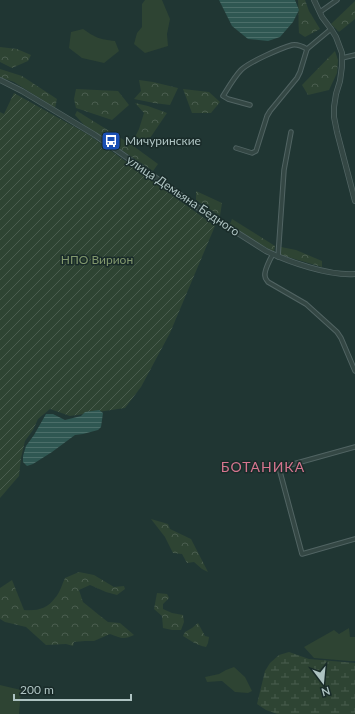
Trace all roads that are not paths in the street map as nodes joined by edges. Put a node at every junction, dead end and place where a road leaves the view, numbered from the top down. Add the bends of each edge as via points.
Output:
1 (314, 0) edge
2 (337, 0) edge
3 (320, 12) junction
4 (331, 29) junction
5 (307, 49) junction
6 (355, 55) edge
7 (342, 58) junction
8 (0, 80) edge
9 (250, 105) dead end
10 (291, 132) dead end
11 (236, 148) dead end
12 (355, 201) edge
13 (273, 254) junction
14 (278, 257) junction
15 (355, 274) edge
16 (355, 371) edge
17 (355, 447) edge
18 (355, 540) edge

1 - 3 street
2 - 3 street
3 - 4 street
4 - 5 street
4 - 7 street
5 - 9 street via 292,45 241,70 223,96
5 - 11 street via 297,78 267,116 256,150 252,153
6 - 7 street
7 - 12 street via 334,117
8 - 13 street, улица Демьяна Бедного via 89,132 200,209
10 - 14 street via 284,170
13 - 14 street, улица Демьяна Бедного
13 - 16 street via 265,272 266,280 311,307 336,332
14 - 15 street, улица Демьяна Бедного via 333,273
17 - 18 street via 279,468 302,554

